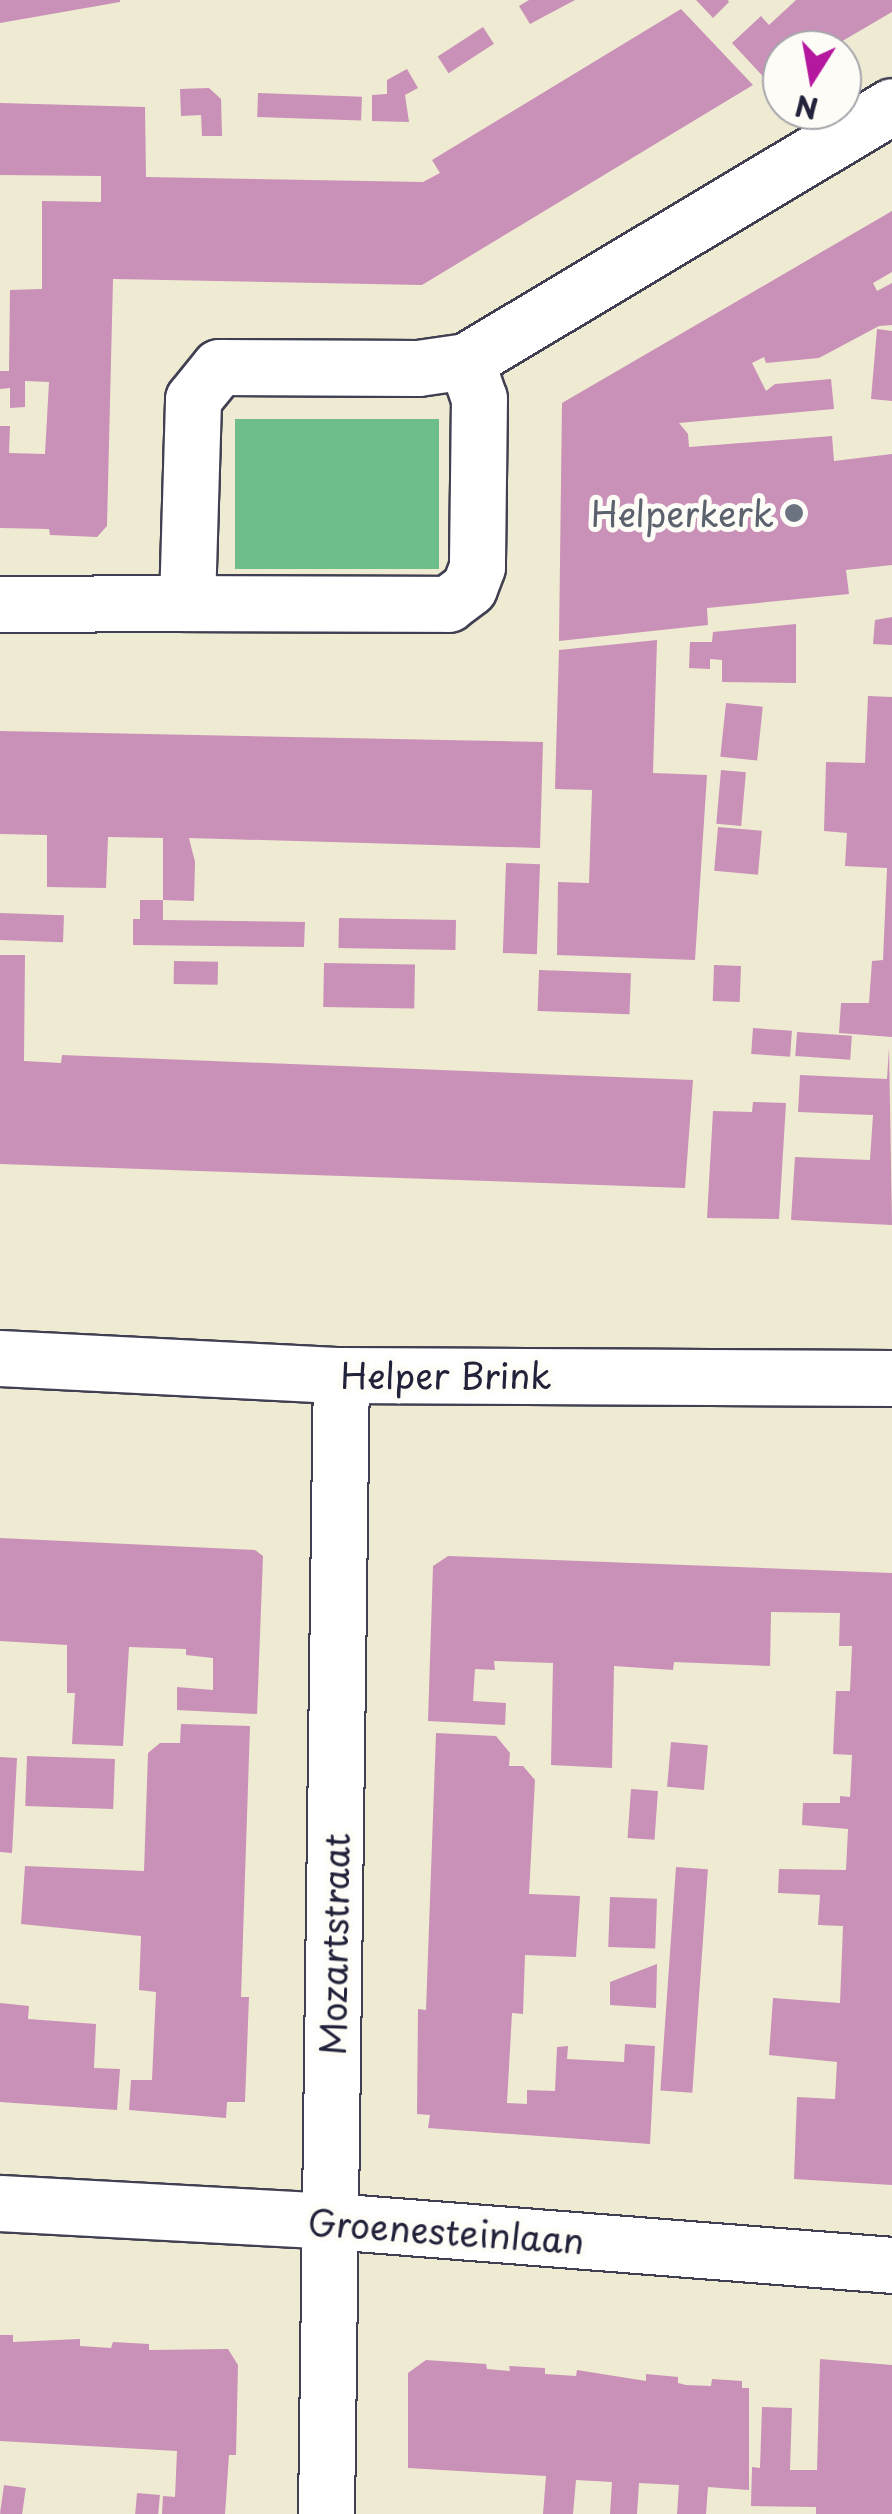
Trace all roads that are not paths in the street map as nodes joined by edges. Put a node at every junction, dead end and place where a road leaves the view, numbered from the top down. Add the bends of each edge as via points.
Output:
1 (892, 106) edge
2 (466, 361) junction
3 (187, 603) junction
4 (0, 604) edge
5 (0, 1358) edge
6 (342, 1375) junction
7 (892, 1378) edge
8 (0, 2202) edge
9 (331, 2221) junction
10 (892, 2266) edge
11 (326, 2514) edge

1 - 2 street
2 - 3 street via 418,368 219,367 192,399
2 - 3 street via 478,398 477,567 469,588 448,604
3 - 4 street
5 - 6 street, Helper Brink
6 - 7 street, Helper Brink
6 - 9 street, Mozartstraat
8 - 9 street, Groenesteinlaan
9 - 10 street, Groenesteinlaan
9 - 11 street, Mozartstraat

